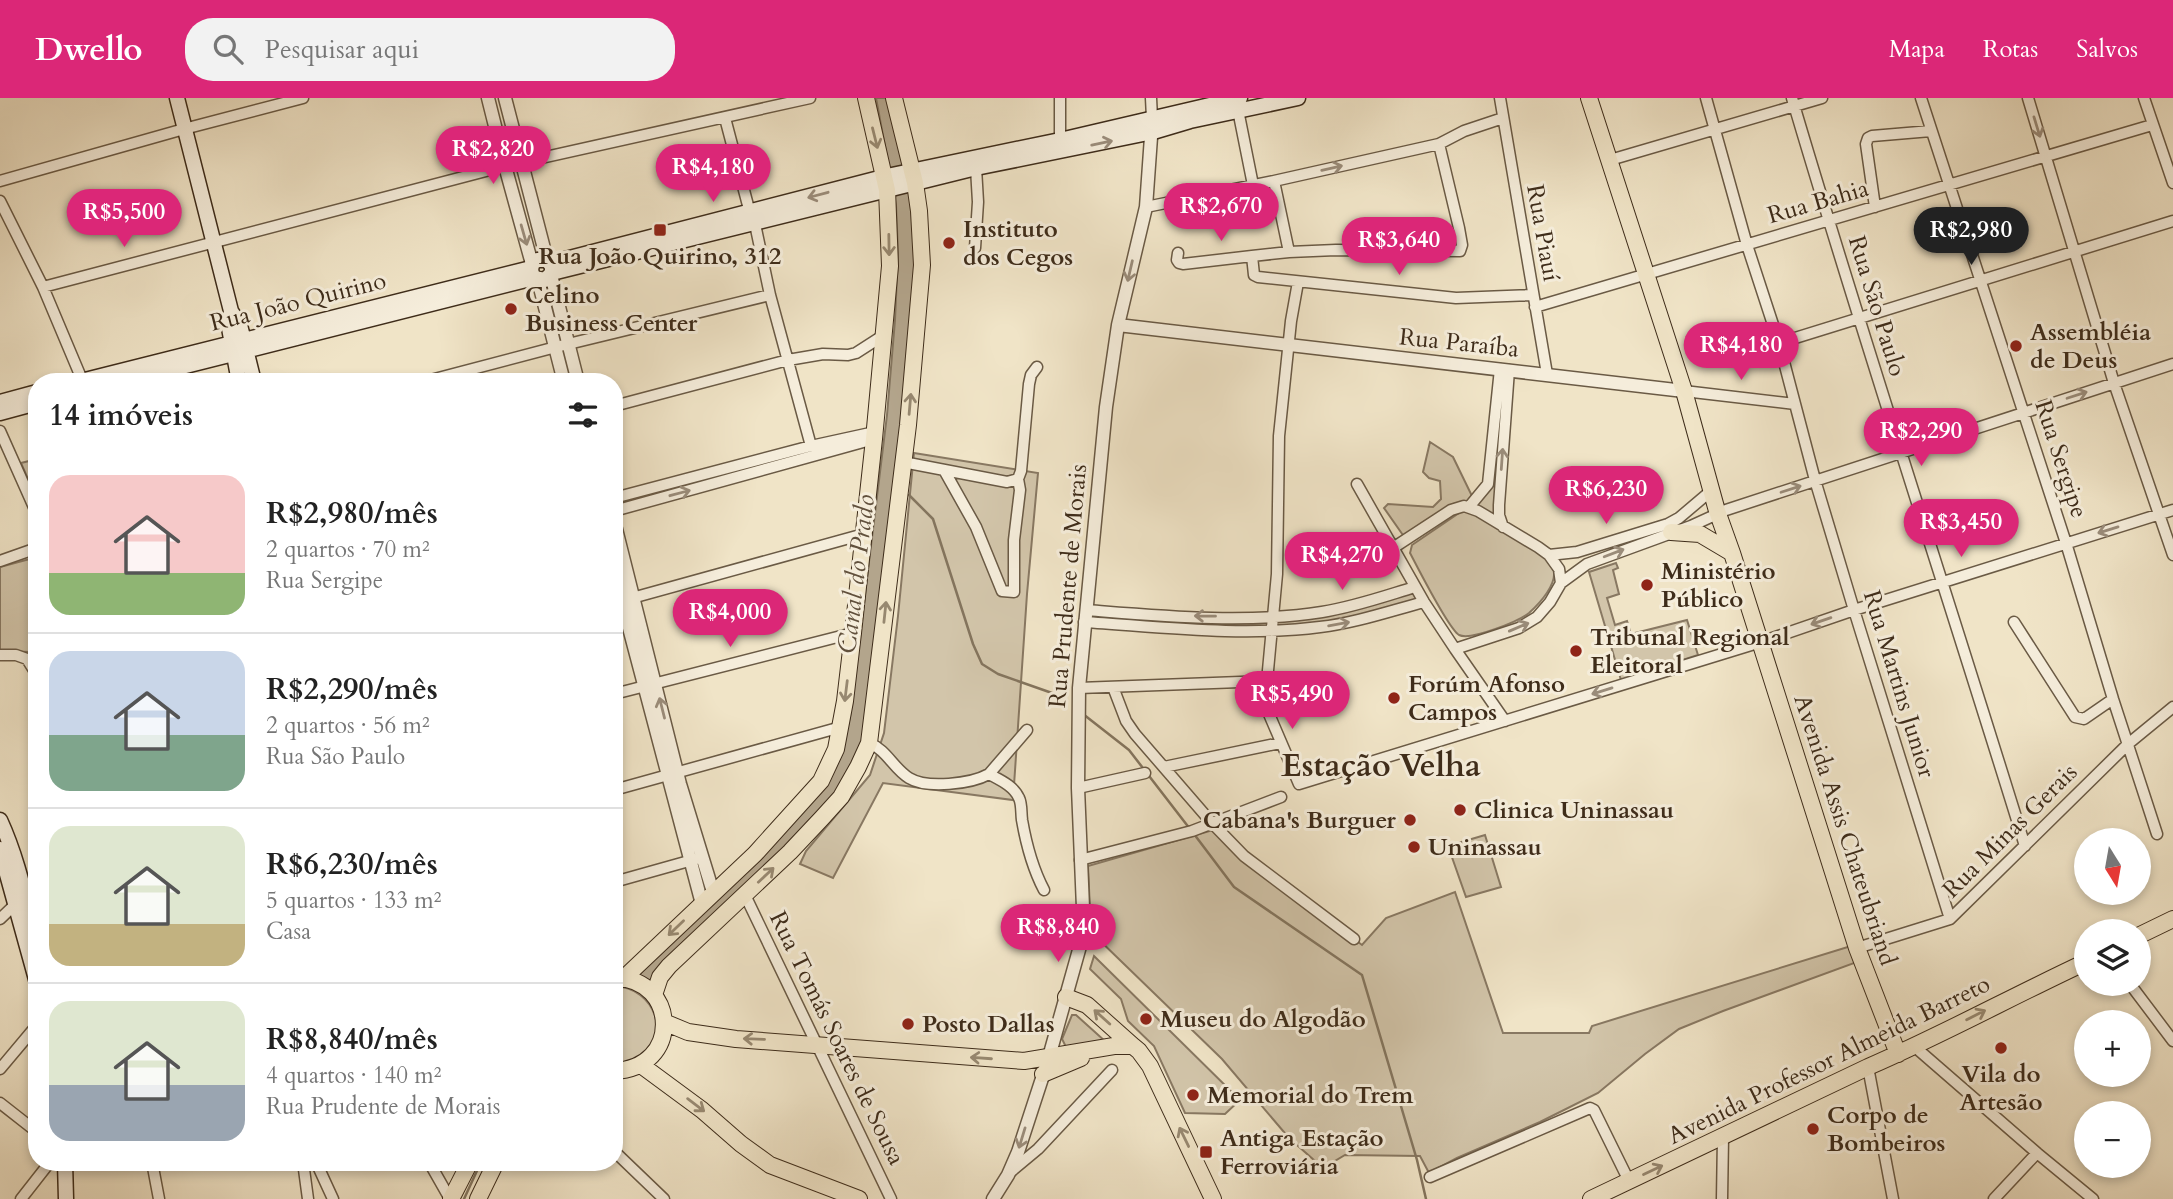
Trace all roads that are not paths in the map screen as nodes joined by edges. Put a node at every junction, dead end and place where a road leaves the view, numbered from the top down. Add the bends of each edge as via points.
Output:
1 (177, 98) edge
2 (303, 98) edge
3 (488, 98) edge
4 (505, 98) edge
5 (810, 98) edge
6 (866, 98) edge
7 (894, 98) edge
8 (1060, 98) edge
9 (1151, 98) edge
10 (1298, 98) edge
11 (1500, 98) edge
12 (1589, 98) edge
13 (1706, 98) edge
14 (1822, 98) edge
15 (1921, 98) edge
16 (2028, 98) edge
17 (2144, 98) edge
18 (1238, 102) edge
19 (1793, 102) edge
20 (725, 118) junction
21 (1503, 118) junction
22 (1152, 125) junction
23 (2152, 125) junction
24 (184, 129) junction
25 (1715, 130) junction
26 (1931, 131) junction
27 (1060, 140) junction
28 (1438, 144) junction
29 (2046, 157) junction
30 (1611, 160) junction
31 (522, 163) junction
32 (505, 166) junction
33 (976, 168) junction
34 (912, 177) junction
35 (0, 181) edge
36 (1274, 181) junction
37 (887, 183) junction
38 (2173, 183) edge
39 (1253, 185) junction
40 (1950, 185) junction
41 (0, 201) edge
42 (1146, 207) junction
43 (1875, 207) junction
44 (753, 218) junction
45 (1828, 221) junction
46 (2173, 221) edge
47 (213, 242) junction
48 (1747, 245) junction
49 (975, 248) dead end
50 (1289, 251) junction
51 (2075, 251) junction
52 (1178, 253) dead end
53 (1252, 256) junction
54 (542, 270) junction
55 (1645, 275) junction
56 (1980, 281) junction
57 (1297, 282) junction
58 (43, 287) junction
59 (770, 295) junction
60 (1533, 295) junction
61 (1535, 307) junction
62 (1860, 317) junction
63 (1118, 326) junction
64 (884, 335) junction
65 (1779, 343) junction
66 (562, 345) junction
67 (239, 346) junction
68 (1288, 346) junction
69 (788, 360) junction
70 (205, 361) junction
71 (2173, 364) edge
72 (1037, 367) dead end
73 (1505, 370) junction
74 (78, 373) edge
75 (117, 373) edge
76 (158, 373) edge
77 (232, 373) edge
78 (239, 373) edge
79 (250, 373) edge
80 (457, 373) edge
81 (564, 373) edge
82 (574, 373) edge
83 (1547, 374) junction
84 (2114, 383) junction
85 (1684, 391) junction
86 (28, 394) edge
87 (0, 402) edge
88 (1795, 404) junction
89 (28, 405) edge
90 (623, 405) edge
91 (2024, 412) junction
92 (0, 413) edge
93 (0, 431) edge
94 (875, 435) junction
95 (811, 446) junction
96 (1900, 453) junction
97 (904, 463) junction
98 (944, 470) junction
99 (1018, 479) junction
100 (1815, 480) junction
101 (1357, 484) dead end
102 (1712, 490) junction
103 (28, 494) edge
104 (623, 496) edge
105 (1469, 507) junction
106 (623, 508) edge
107 (2173, 510) edge
108 (1722, 512) junction
109 (2159, 515) junction
110 (1503, 527) junction
111 (1671, 532) junction
112 (864, 534) junction
113 (2066, 543) junction
114 (1393, 548) junction
115 (28, 551) edge
116 (1732, 553) junction
117 (1549, 555) junction
118 (2173, 555) edge
119 (0, 561) edge
120 (1942, 582) junction
121 (1561, 583) junction
122 (1415, 587) junction
123 (624, 600) edge
124 (1424, 602) junction
125 (1854, 610) junction
126 (1085, 616) junction
127 (1273, 617) junction
128 (2014, 622) dead end
129 (1271, 631) junction
130 (853, 633) junction
131 (1761, 642) junction
132 (1455, 649) junction
133 (0, 655) edge
134 (28, 661) edge
135 (1267, 681) junction
136 (650, 685) junction
137 (1113, 687) junction
138 (1079, 688) junction
139 (623, 692) edge
140 (2113, 699) junction
141 (2173, 707) edge
142 (1505, 721) junction
143 (841, 727) junction
144 (1027, 730) dead end
145 (869, 743) junction
146 (1280, 743) junction
147 (2128, 744) junction
148 (1164, 767) junction
149 (1145, 773) dead end
150 (989, 774) junction
151 (674, 775) junction
152 (623, 788) edge
153 (1078, 788) junction
154 (1281, 797) dead end
155 (0, 820) edge
156 (1202, 827) junction
157 (2157, 834) dead end
158 (2025, 846) junction
159 (0, 849) edge
160 (696, 859) junction
161 (1080, 860) junction
162 (623, 879) edge
163 (1044, 890) dead end
164 (745, 895) junction
165 (26, 897) edge
166 (707, 898) junction
167 (0, 919) edge
168 (1950, 919) junction
169 (2173, 919) edge
170 (2151, 930) edge
171 (1354, 939) dead end
172 (1857, 948) junction
173 (2074, 968) edge
174 (623, 974) edge
175 (623, 980) edge
176 (654, 995) junction
177 (2139, 996) edge
178 (1066, 997) junction
179 (664, 1022) junction
180 (28, 1036) edge
181 (2173, 1041) edge
182 (818, 1045) junction
183 (1133, 1046) junction
184 (1915, 1046) junction
185 (1098, 1049) junction
186 (1898, 1054) junction
187 (1049, 1057) junction
188 (641, 1065) junction
189 (1868, 1067) junction
190 (0, 1069) edge
191 (623, 1070) edge
192 (1112, 1070) dead end
193 (1043, 1074) junction
194 (0, 1104) edge
195 (28, 1125) edge
196 (1723, 1137) junction
197 (2037, 1153) junction
198 (623, 1160) edge
199 (43, 1171) edge
200 (60, 1171) edge
201 (62, 1171) edge
202 (154, 1171) edge
203 (304, 1171) edge
204 (321, 1171) edge
205 (434, 1171) edge
206 (465, 1171) edge
207 (492, 1171) edge
208 (1008, 1175) junction
209 (1430, 1177) dead end
210 (1629, 1181) junction
211 (21, 1199) edge
212 (57, 1199) edge
213 (66, 1199) edge
214 (159, 1199) edge
215 (308, 1199) edge
216 (333, 1199) edge
217 (451, 1199) edge
218 (478, 1199) edge
219 (664, 1199) edge
220 (859, 1199) edge
221 (891, 1199) edge
222 (993, 1199) edge
223 (1213, 1199) edge
224 (1591, 1199) edge
225 (1722, 1199) edge
226 (1893, 1199) edge
227 (1994, 1199) edge
228 (2093, 1199) edge

1 - 24 main road
2 - 24 street
3 - 32 street
4 - 31 street
5 - 20 street
6 -> 37 main road
7 - 34 main road
8 - 27 street
9 - 22 street
10 - 18 main road
11 - 21 street, Rua Piauí
12 - 30 main road, Avenida Assis Chateubriand
13 - 25 street, Rua Martins Junior
14 - 19 street
15 - 26 street, Rua Sergipe
16 -> 29 street
17 - 23 street
18 - 22 main road
18 - 39 street
19 - 25 street
19 - 45 street, Rua São Paulo
20 - 31 street
20 - 44 street
21 - 28 street
21 - 60 street, Rua Piauí
22 - 27 main road
33 -> 22 main road
22 - 42 street, Rua Prudente de Morais
23 - 29 street, Rua Bahia
23 - 38 street
24 - 35 street
24 - 47 main road
25 - 30 street
25 - 48 street, Rua Martins Junior
26 - 40 street, Rua Sergipe
26 - 43 street via 1868,138
27 - 34 main road
36 -> 28 street
28 - 50 street via 1459,228 1460,251
29 - 40 street, Rua Bahia
29 - 51 street
30 - 55 main road, Avenida Assis Chateubriand
31 - 32 street
31 - 54 street
32 - 47 street
32 -> 54 street
33 - 34 main road
33 - 49 street
34 - 37 main road, Rua João Quirino
97 -> 34 main road via 922,265
36 - 39 street
36 - 50 street
37 - 44 main road, Rua João Quirino
37 -> 64 main road via 890,266
39 - 42 street
40 - 43 street, Rua Bahia
40 - 56 street, Rua Sergipe
41 - 58 street
42 -> 63 street, Rua Prudente de Morais
43 - 45 street, Rua Bahia
44 - 54 main road, Rua João Quirino
44 - 59 street
45 - 48 street, Rua Bahia
45 - 62 street, Rua São Paulo
46 - 51 street
47 - 58 street
47 - 67 main road via 231,311 240,325
48 - 55 street, Rua Bahia
48 - 65 street, Rua Martins Junior
50 - 53 street
51 - 56 street
51 - 84 street
52 - 53 street via 1177,260 1183,264
53 - 57 street via 1255,275
54 - 66 street
54 - 67 main road, Rua João Quirino
55 - 61 street, Rua Bahia
55 - 85 main road, Avenida Assis Chateubriand
56 - 62 street
56 - 91 street, Rua Sergipe
57 - 60 street via 1456,298
57 - 68 street
58 - 74 street
59 - 66 street
59 - 69 street
60 - 61 street, Rua Piauí
61 - 83 street, Rua Piauí
62 - 65 street
62 - 96 street, Rua São Paulo
63 - 68 street, Rua Paraíba
63 - 126 street, Rua Prudente de Morais
64 - 69 street via 856,353
64 - 94 main road
65 - 88 street, Rua Martins Junior
66 - 80 street
66 - 81 street
66 - 82 street
67 - 70 main road, Rua João Quirino
67 - 75 main road, Rua João Quirino
67 - 78 main road
67 - 79 main road
68 - 73 street, Rua Paraíba
68 - 127 street via 1279,436
69 - 90 street
69 - 95 street
70 - 76 main road, Rua João Quirino
70 - 77 main road
71 - 84 street
72 - 99 street via 1029,384
73 - 83 street, Rua Paraíba
73 - 105 street via 1488,484
110 -> 73 street via 1499,505
83 - 85 street, Rua Paraíba
91 -> 84 street
84 - 109 street
85 - 88 street, Rua Paraíba
85 - 102 main road, Avenida Assis Chateubriand
86 - 87 main road
88 - 100 street, Rua Martins Junior
89 - 92 main road
91 - 96 street
91 - 113 street, Rua Sergipe
93 - 103 street
94 - 95 street
106 -> 94 street
94 - 112 main road
95 - 104 street
96 - 100 street
96 - 120 street, Rua São Paulo
97 - 98 street
145 -> 97 main road
98 - 99 street via 1007,482
98 - 99 street via 976,527 1002,591 1014,592
108 -> 100 street
100 - 125 street, Rua Martins Junior
101 - 114 street
102 - 108 main road, Avenida Assis Chateubriand
102 - 117 street via 1668,524 1577,552
105 - 110 street
105 - 114 street via 1455,508
107 - 109 street
108 - 111 street
108 - 116 main road, Avenida Assis Chateubriand
109 -> 113 street
109 - 118 street
110 - 117 street
111 - 116 main road via 1700,534
121 -> 111 street via 1587,564
112 - 123 street
112 - 130 main road
113 - 120 street
113 - 140 street, Rua Sergipe
114 - 122 street
115 - 119 street
116 - 131 main road, Avenida Assis Chateubriand
117 - 121 street via 1559,569
120 - 125 street
120 - 158 street, Rua São Paulo
132 -> 121 street via 1528,624 1544,610
122 - 124 street
122 - 127 street via 1334,609
123 - 136 street
129 -> 124 street via 1321,627
124 - 132 street
125 -> 131 street
125 - 168 street, Rua Martins Junior
127 -> 126 street
126 - 129 street
126 - 138 street, Rua Prudente de Morais
127 - 129 street
128 - 140 street via 2077,719
129 - 135 street
130 - 136 street
130 -> 143 main road
131 -> 142 street
131 - 172 main road, Avenida Assis Chateubriand
132 - 142 street
133 - 134 street
135 - 137 street
135 - 146 street via 1266,707
136 - 139 street
136 - 151 street
137 - 138 street
137 - 148 street via 1126,721
138 - 153 street, Rua Prudente de Morais
140 - 147 street, Rua Sergipe
141 - 147 street, Rua Minas Gerais
142 - 146 street via 1299,784
143 - 151 street
143 - 166 main road via 821,781 755,854
144 - 150 street
145 - 150 street via 880,747 911,779 924,783 945,784
164 -> 145 main road via 841,797
146 - 148 street
147 - 157 street, Rua Sergipe
147 - 158 street, Rua Minas Gerais
148 - 156 street
149 - 153 street
150 - 163 street via 1019,798
151 - 152 street
151 - 160 street
153 - 161 street, Rua Prudente de Morais
154 - 156 street
155 - 165 main road
156 - 161 street
156 - 171 street
158 - 168 street, Rua Minas Gerais
159 - 165 main road
160 - 162 street
160 - 166 street
161 - 178 street, Rua Prudente de Morais via 1084,932
164 - 176 main road via 668,965
164 - 182 street, Rua Tomás Soares de Sousa
165 - 167 street
166 -> 174 main road
168 - 172 street, Rua Minas Gerais
169 - 170 main road
172 - 186 main road, Avenida Assis Chateubriand
184 -> 173 main road, Avenida Professor Almeida Barreto
175 - 176 main road via 634,981
176 - 179 main road
177 - 181 street
183 -> 178 main road via 1096,1011
178 - 187 street, Rua Prudente de Morais
182 -> 179 main road via 717,1037
179 - 188 main road via 661,1042
180 - 190 street
187 -> 182 main road via 1024,1061
182 - 221 street, Rua Tomás Soares de Sousa
183 - 185 main road
223 -> 183 main road via 1150,1066
184 - 186 main road, Avenida Professor Almeida Barreto
184 - 197 street
185 - 187 main road
185 - 193 main road
186 - 189 main road, Avenida Professor Almeida Barreto
187 - 193 street, Rua Prudente de Morais
188 - 191 main road
188 -> 220 main road via 770,1165
189 - 196 main road, Avenida Professor Almeida Barreto
189 - 226 street
192 - 208 street
193 -> 208 street, Rua Prudente de Morais
194 - 195 street
210 -> 196 main road, Avenida Professor Almeida Barreto
196 - 225 street
197 - 227 street
197 - 228 street
198 - 219 street
199 - 211 street
200 - 212 main road
201 - 213 main road
202 - 214 street
203 - 215 street
204 - 216 street
205 - 217 street
206 - 217 main road
207 - 218 main road
208 - 222 street, Rua Prudente de Morais
209 - 210 street via 1590,1108
210 - 224 main road, Avenida Professor Almeida Barreto

